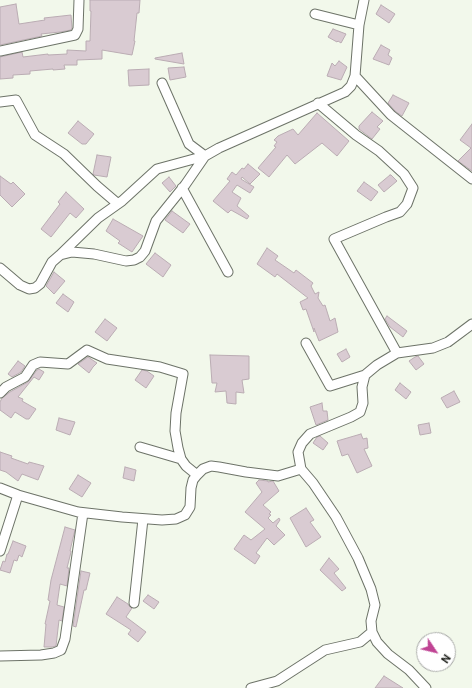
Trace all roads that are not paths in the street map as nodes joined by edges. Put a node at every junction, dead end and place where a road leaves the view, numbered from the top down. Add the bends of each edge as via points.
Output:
1 (79, 0) edge
2 (364, 0) edge
3 (315, 14) dead end
4 (359, 24) junction
5 (0, 51) edge
6 (355, 76) junction
7 (162, 83) dead end
8 (0, 102) edge
9 (318, 104) junction
10 (205, 156) junction
11 (472, 179) edge
12 (182, 188) junction
13 (118, 204) junction
14 (60, 255) junction
15 (0, 268) edge
16 (228, 272) dead end
17 (472, 324) edge
18 (306, 343) dead end
19 (397, 353) junction
20 (366, 375) junction
21 (0, 393) edge
22 (140, 447) dead end
23 (181, 459) junction
24 (302, 469) junction
25 (197, 475) junction
26 (0, 488) edge
27 (18, 495) junction
28 (83, 513) junction
29 (144, 519) junction
30 (0, 551) edge
31 (134, 603) dead end
32 (372, 632) junction
33 (0, 656) edge
34 (251, 688) edge
35 (426, 688) edge

1 - 5 street via 78,29 75,35
2 - 4 street
3 - 4 street
4 - 6 street
6 - 9 street via 345,92
6 - 11 street via 391,115
7 - 10 street via 189,144
8 - 13 street via 16,100 35,134 64,154
9 - 10 street
9 - 19 street via 379,151 404,174 413,188 408,204 400,212 334,239
10 - 12 street
10 - 13 street via 157,170
12 - 14 street via 156,221 145,251 140,257 126,262 94,254 72,252
12 - 16 street
13 - 14 street via 98,218
14 - 15 street via 52,262 35,288 29,289 20,285
17 - 19 street via 448,342 433,348
18 - 20 street via 330,386
19 - 20 street
20 - 24 street via 362,387 360,412 310,434 298,452
21 - 23 street via 25,377 33,365 40,362 68,364 87,350 107,359 160,367 183,374 175,431
22 - 23 street
23 - 25 street
24 - 25 street via 278,476 211,466
24 - 32 street via 336,517 358,558 375,605 371,621
25 - 29 street via 191,488 190,507 185,515 176,519
26 - 27 street
27 - 28 street
27 - 30 street
28 - 29 street
28 - 33 street via 65,639 61,650 41,655
29 - 31 street
32 - 34 street via 360,642 325,650 277,680
32 - 35 street via 388,654

